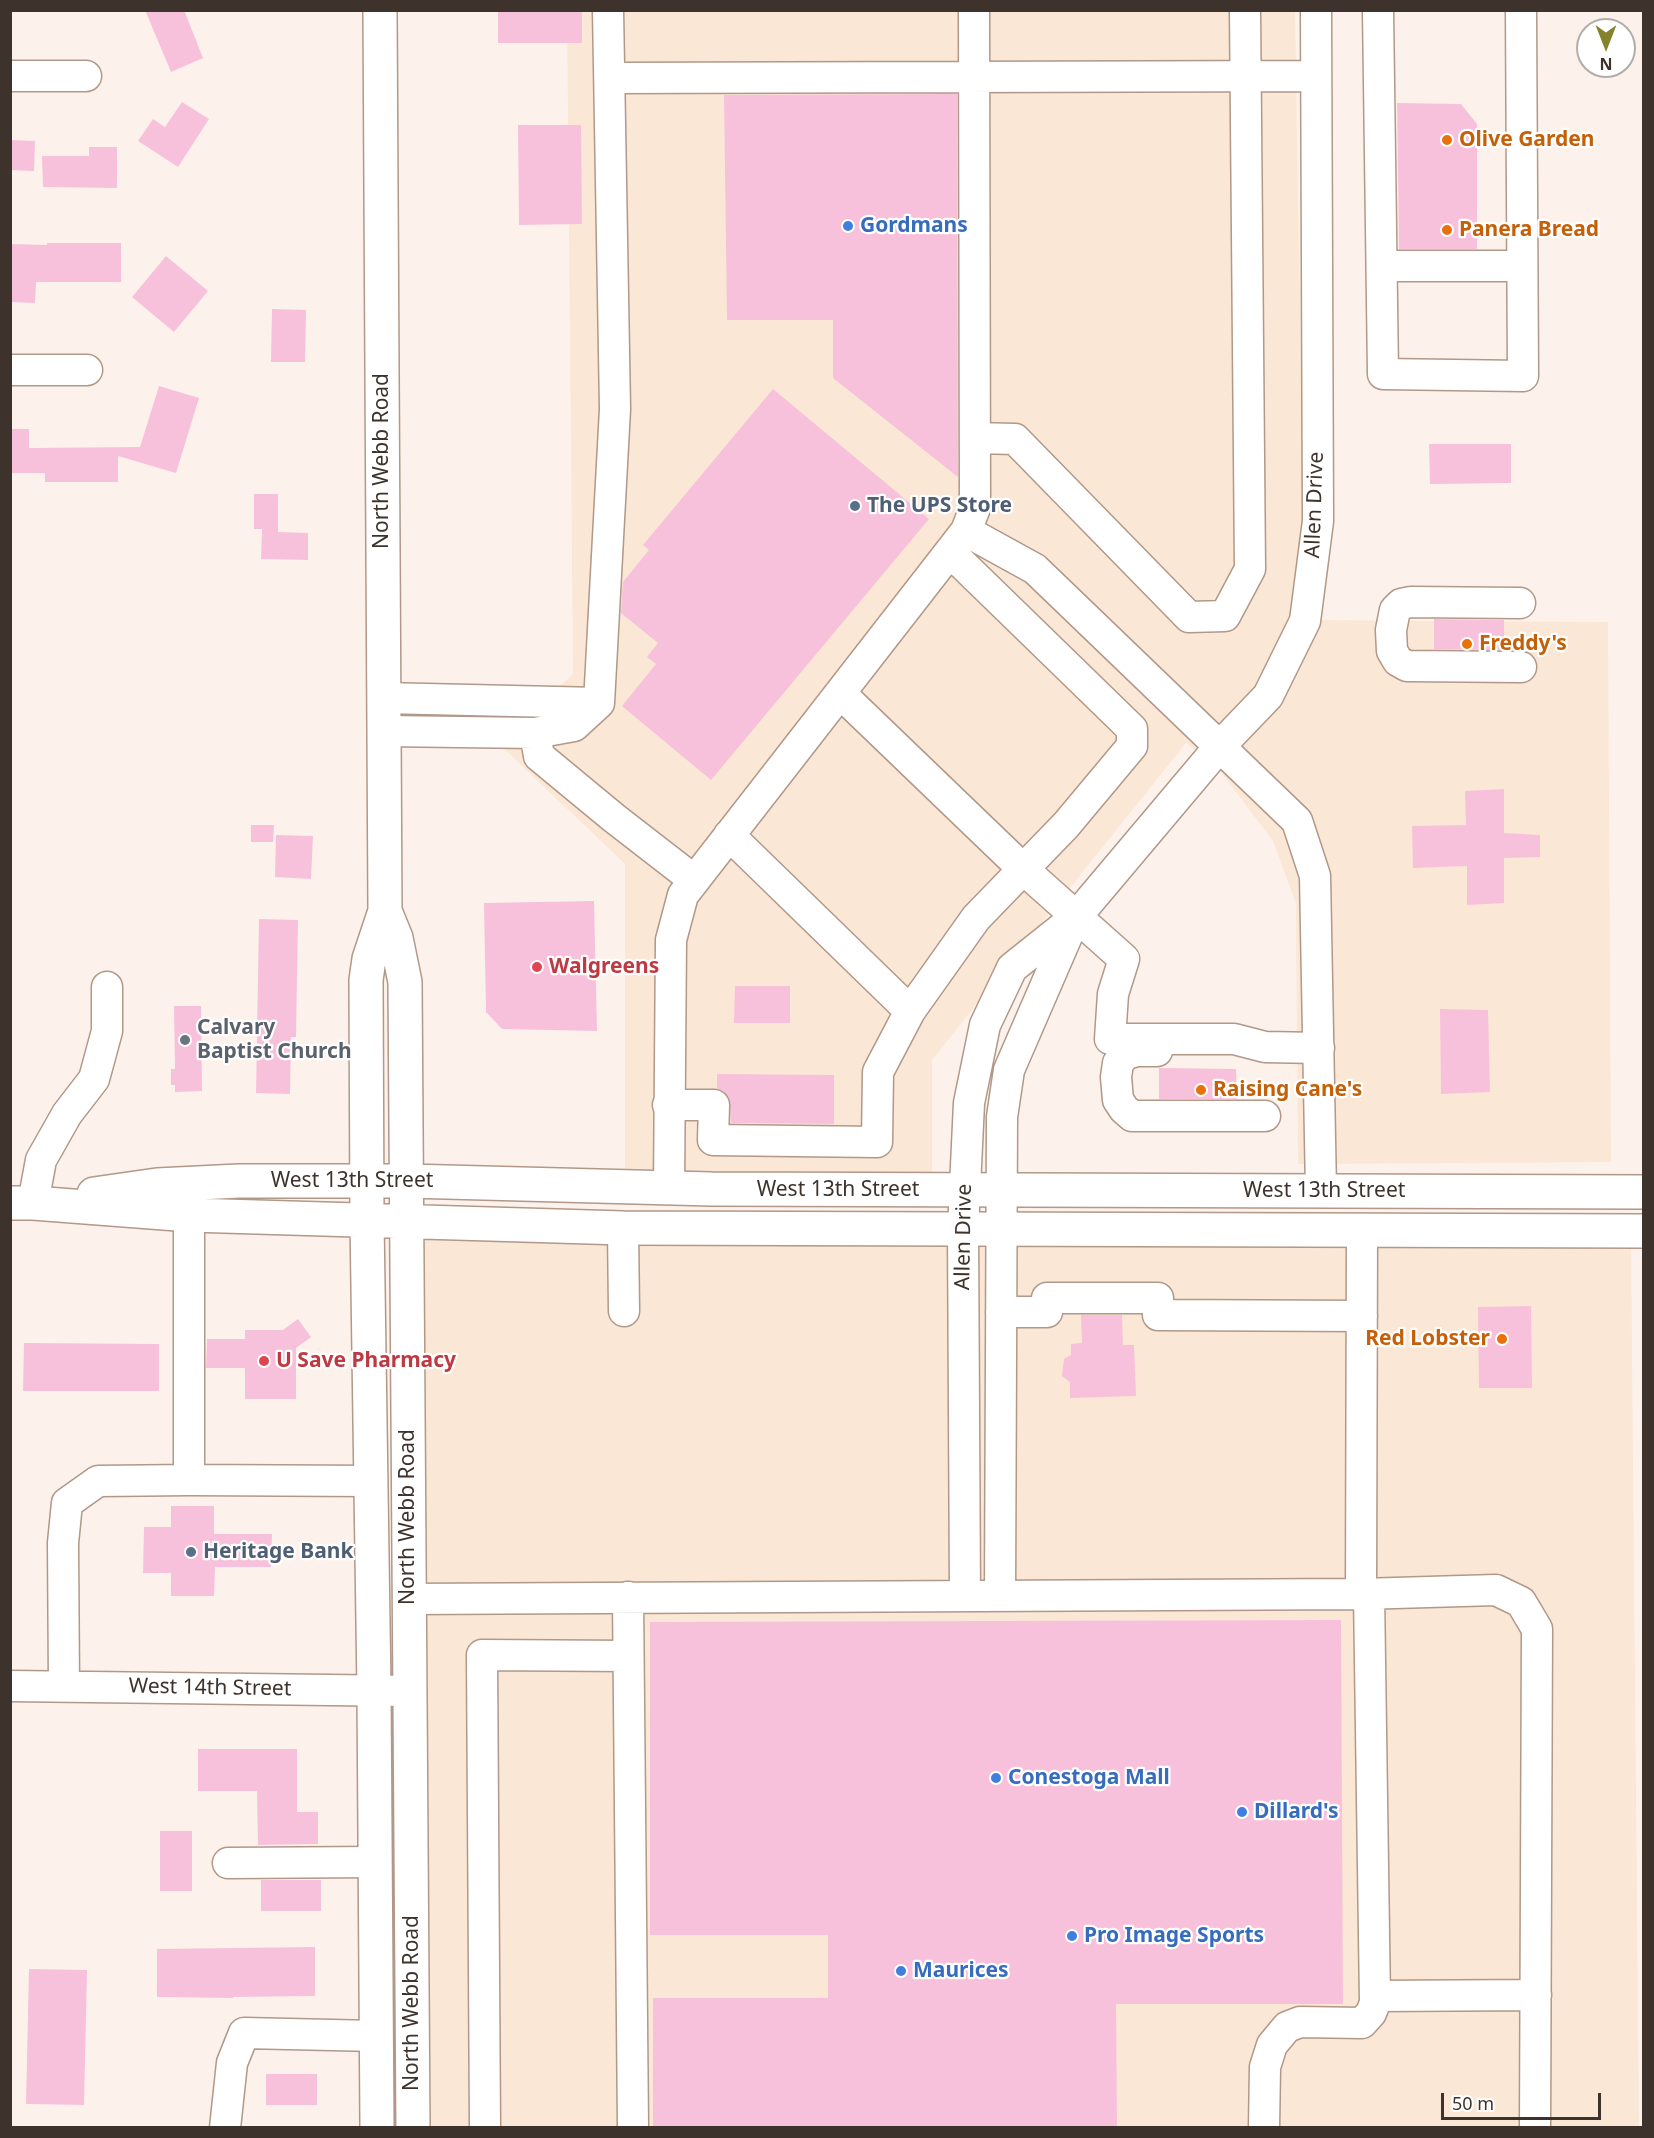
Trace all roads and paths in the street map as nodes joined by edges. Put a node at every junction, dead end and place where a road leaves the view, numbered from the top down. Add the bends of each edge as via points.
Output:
1 (380, 10) edge
2 (608, 10) edge
3 (974, 10) edge
4 (1245, 10) edge
5 (1316, 10) edge
6 (1378, 10) edge
7 (1521, 10) edge
8 (10, 76) edge
9 (86, 76) dead end
10 (1316, 76) junction
11 (976, 77) junction
12 (1245, 77) junction
13 (610, 78) junction
14 (1382, 266) junction
15 (1522, 266) junction
16 (10, 370) edge
17 (87, 370) dead end
18 (976, 438) junction
19 (958, 542) junction
20 (1520, 603) dead end
21 (1521, 667) dead end
22 (840, 693) junction
23 (383, 698) junction
24 (599, 703) junction
25 (384, 731) junction
26 (535, 733) junction
27 (1220, 746) junction
28 (729, 835) junction
29 (1023, 869) junction
30 (694, 880) junction
31 (385, 911) junction
32 (1076, 917) junction
33 (107, 987) dead end
34 (910, 1011) junction
35 (1265, 1047) junction
36 (1319, 1048) junction
37 (668, 1105) junction
38 (1265, 1116) dead end
39 (408, 1180) junction
40 (367, 1181) junction
41 (669, 1188) junction
42 (965, 1190) junction
43 (1002, 1190) junction
44 (1321, 1191) junction
45 (1644, 1192) edge
46 (190, 1199) junction
47 (22, 1203) edge
48 (367, 1220) junction
49 (408, 1221) junction
50 (623, 1228) junction
51 (963, 1229) junction
52 (1002, 1230) junction
53 (1362, 1231) junction
54 (1644, 1231) edge
55 (624, 1311) dead end
56 (1001, 1312) junction
57 (1362, 1316) junction
58 (189, 1480) junction
59 (371, 1481) junction
60 (1365, 1593) junction
61 (965, 1596) junction
62 (1000, 1596) junction
63 (628, 1598) junction
64 (409, 1599) junction
65 (628, 1656) junction
66 (10, 1686) edge
67 (64, 1686) junction
68 (374, 1690) junction
69 (410, 1690) junction
70 (375, 1862) junction
71 (228, 1863) dead end
72 (1536, 1995) junction
73 (1375, 1996) junction
74 (376, 2036) junction
75 (225, 2127) edge
76 (377, 2127) edge
77 (413, 2127) edge
78 (485, 2127) edge
79 (633, 2127) edge
80 (1264, 2127) edge
81 (1535, 2127) edge

1 - 23 main road, North Webb Road
2 - 13 street
3 - 11 street
4 - 12 street
5 - 10 street, Allen Drive
6 - 14 street
7 - 15 street
8 - 9 street
10 - 12 street
10 - 27 street, Allen Drive via 1317,521 1305,621 1268,696
11 - 12 street
11 - 13 street
11 - 18 street
12 - 18 street via 1250,569 1225,616 1189,617 1015,439
13 - 24 street via 615,409
14 - 15 street
14 - 15 street via 1383,374 1523,376
16 - 17 street
18 - 19 street via 975,508
19 - 22 street
19 - 27 street via 1035,569
19 - 29 street via 1132,729 1132,746
20 - 21 street via 1401,604 1395,610 1391,640 1398,661 1407,666
22 - 28 street
22 - 29 street
23 - 24 street
23 - 25 main road, North Webb Road
24 - 26 street via 574,726
25 - 26 street
25 - 31 main road, North Webb Road
26 - 30 street via 539,756
27 - 32 street, Allen Drive
27 - 36 street via 1297,821 1300,830 1315,876
28 - 30 street
28 - 34 street
29 - 32 street
29 - 34 street via 976,918
30 - 37 street via 683,895 671,940
31 - 39 main road, North Webb Road via 396,938 405,982
31 - 40 main road, North Webb Road via 366,980
32 - 35 street via 1124,959 1113,994 1110,1039 1234,1039
32 - 42 street, Allen Drive via 1011,969 985,1025 969,1103
32 - 43 street, Allen Drive via 1009,1070 1002,1117
33 - 47 street via 107,1031 94,1079 67,1114
34 - 37 street via 878,1072 877,1142 713,1140 714,1105
35 - 36 street
35 - 38 street via 1234,1051 1137,1051 1126,1054 1118,1063 1116,1077 1118,1100 1132,1116
36 - 44 street
37 - 41 street
39 - 40 main road, West 13th Street
39 - 41 main road, West 13th Street
39 - 49 main road, North Webb Road
40 - 46 main road, West 13th Street via 239,1180
40 - 48 main road, North Webb Road
41 - 42 main road, West 13th Street
42 - 43 main road, West 13th Street
42 - 51 street, Allen Drive
43 - 44 main road, West 13th Street
43 - 52 street, Allen Drive
44 - 45 main road, West 13th Street
46 - 47 main road, West 13th Street
46 - 48 main road, West 13th Street
46 - 58 street
48 - 49 main road, West 13th Street
48 - 59 main road, North Webb Road
49 - 50 main road, West 13th Street
49 - 64 main road, North Webb Road
50 - 51 main road, West 13th Street
50 - 55 street
51 - 52 main road, West 13th Street
51 - 61 street, Allen Drive
52 - 53 main road, West 13th Street
52 - 56 street, Allen Drive
53 - 54 main road, West 13th Street
53 - 57 street
56 - 57 street via 1047,1312 1047,1298 1158,1298 1158,1315
56 - 62 street, Allen Drive
57 - 60 street
58 - 59 street
58 - 67 street via 98,1481 67,1503 63,1543
59 - 68 main road, North Webb Road
60 - 62 street
60 - 72 street via 1496,1590 1521,1602 1537,1629
60 - 73 street
61 - 62 street
61 - 63 street
63 - 64 street
63 - 65 street
64 - 69 main road, North Webb Road
65 - 78 street via 482,1655
65 - 79 street
66 - 67 street, West 14th Street
67 - 68 street, West 14th Street
68 - 69 street, West 14th Street
68 - 70 main road, North Webb Road
69 - 77 main road, North Webb Road
70 - 71 street
70 - 74 main road, North Webb Road
72 - 73 street
72 - 81 street
73 - 80 street via 1371,2013 1362,2023 1300,2022 1287,2027 1272,2045 1265,2067
74 - 75 street via 244,2033 232,2063
74 - 76 main road, North Webb Road

